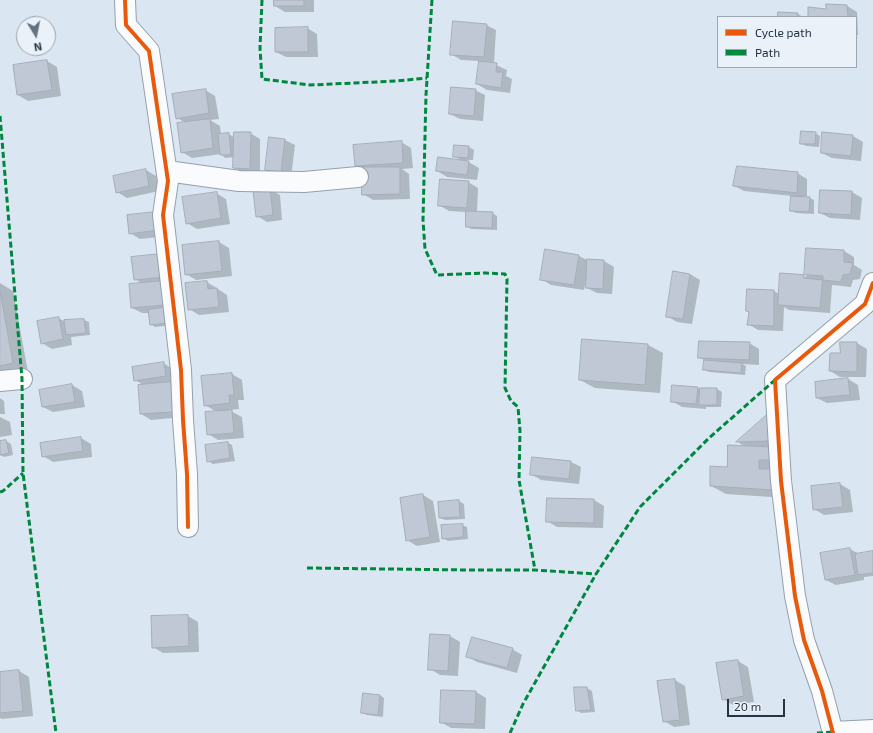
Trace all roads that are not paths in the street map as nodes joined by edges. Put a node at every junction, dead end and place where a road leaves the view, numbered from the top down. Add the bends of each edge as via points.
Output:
1 (125, 0) edge
2 (167, 171) junction
3 (358, 177) dead end
4 (873, 283) edge
5 (22, 379) dead end
6 (0, 381) edge
7 (188, 527) dead end
8 (873, 730) edge
9 (833, 733) edge

1 - 2 street via 126,25 149,51
2 - 3 street via 239,181 304,182
2 - 7 street via 163,215 181,370
4 - 9 street via 865,304 775,380 781,481 795,596 804,640 822,691
5 - 6 street
8 - 9 street

